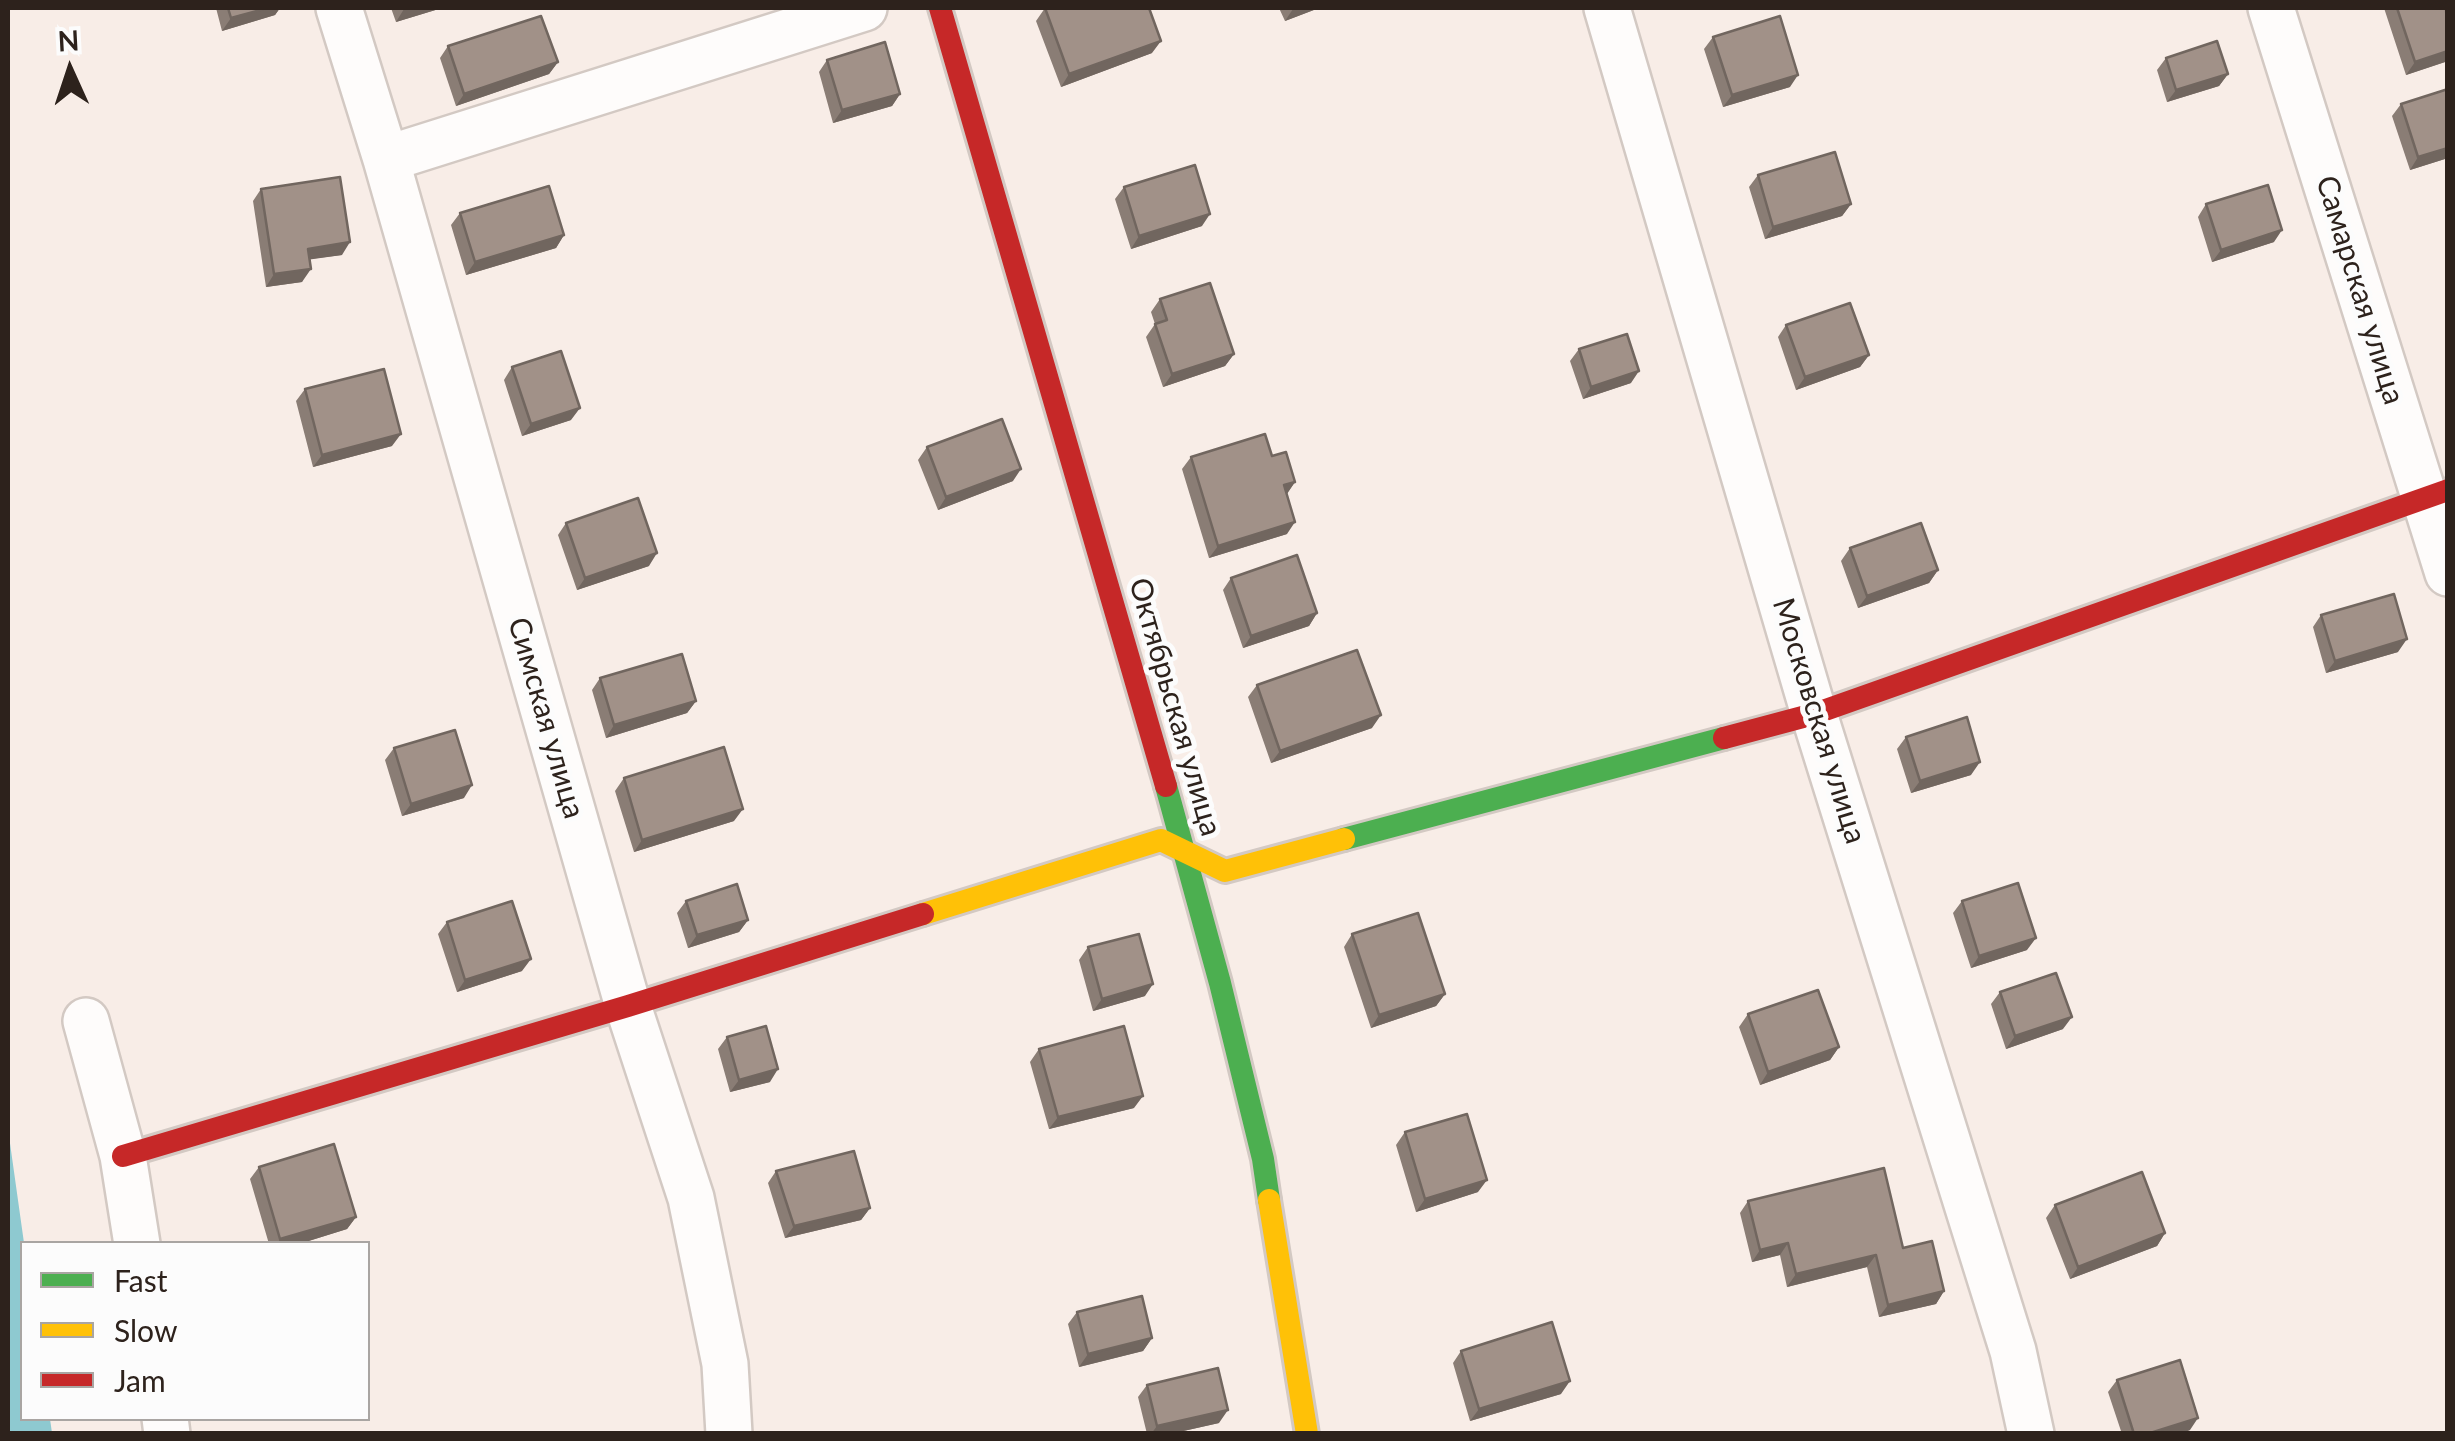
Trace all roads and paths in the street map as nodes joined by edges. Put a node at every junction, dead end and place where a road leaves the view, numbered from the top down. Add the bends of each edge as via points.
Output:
1 (339, 8) edge
2 (864, 8) edge
3 (940, 8) edge
4 (1608, 8) edge
5 (2271, 8) edge
6 (386, 159) junction
7 (2436, 493) edge
8 (2448, 573) edge
9 (1814, 714) junction
10 (1186, 855) junction
11 (628, 1006) junction
12 (86, 1022) dead end
13 (123, 1156) junction
14 (137, 1241) edge
15 (730, 1434) edge
16 (1307, 1434) edge
17 (2031, 1434) edge

1 - 6 street, Симская улица
2 - 6 street
3 - 10 street, Октябрьская улица
4 - 9 street, Московская улица
5 - 7 street, Самарская улица
6 - 11 street, Симская улица
7 - 8 street, Самарская улица
7 - 9 street
9 - 10 street via 1225,872
9 - 17 street, Московская улица via 2013,1351
10 - 11 street via 1161,840
10 - 16 street, Октябрьская улица via 1264,1159
11 - 13 street
11 - 15 street, Симская улица via 691,1198 725,1364
12 - 13 street
13 - 14 street

